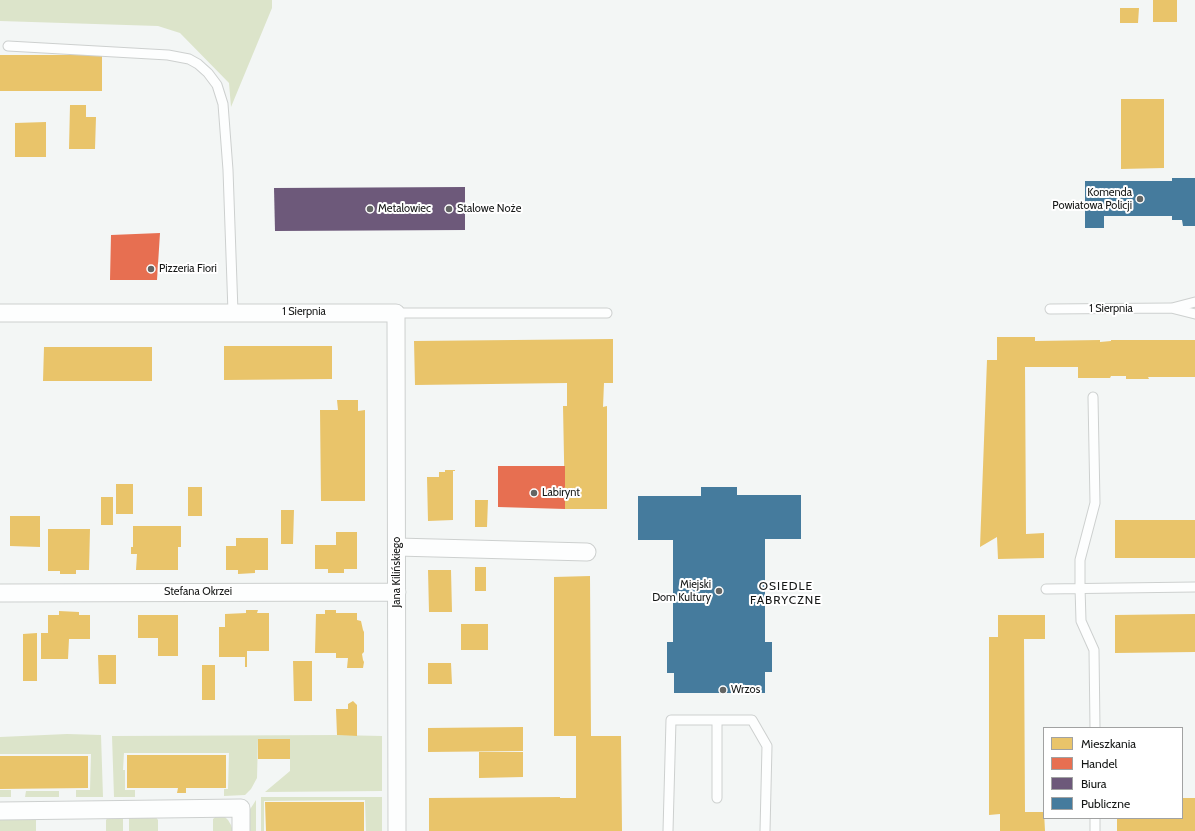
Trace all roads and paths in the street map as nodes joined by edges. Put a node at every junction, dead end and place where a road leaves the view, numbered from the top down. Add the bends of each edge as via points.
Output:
1 (8, 46) dead end
2 (1195, 302) edge
3 (1171, 308) junction
4 (1050, 309) dead end
5 (233, 312) junction
6 (0, 313) edge
7 (396, 313) junction
8 (607, 313) dead end
9 (1195, 314) edge
10 (1093, 397) dead end
11 (397, 547) junction
12 (587, 552) dead end
13 (1195, 587) edge
14 (1080, 588) junction
15 (1046, 589) dead end
16 (397, 592) junction
17 (0, 593) edge
18 (717, 720) junction
19 (1095, 727) edge
20 (718, 798) dead end
21 (0, 811) edge
22 (1095, 819) edge
23 (241, 831) edge
24 (397, 831) edge
25 (668, 831) edge
26 (765, 831) edge
27 (1096, 831) edge

1 - 5 lane via 168,55 189,59 208,73 217,85 223,104
2 - 3 lane, 1 Sierpnia
3 - 4 lane, 1 Sierpnia
3 - 9 lane, 1 Sierpnia
5 - 6 street, 1 Sierpnia
5 - 7 street, 1 Sierpnia
7 - 8 lane, 1 Sierpnia
7 - 11 street, Jana Kilińskiego
10 - 14 lane via 1096,503 1080,560
11 - 12 street
11 - 16 street, Jana Kilińskiego
13 - 14 lane
14 - 15 lane
14 - 19 lane via 1081,621 1094,650
16 - 17 street, Stefana Okrzei
16 - 24 street, Jana Kilińskiego
18 - 20 lane
18 - 25 lane via 671,720
18 - 26 lane via 752,720 767,746
21 - 23 street via 241,808
22 - 27 lane

